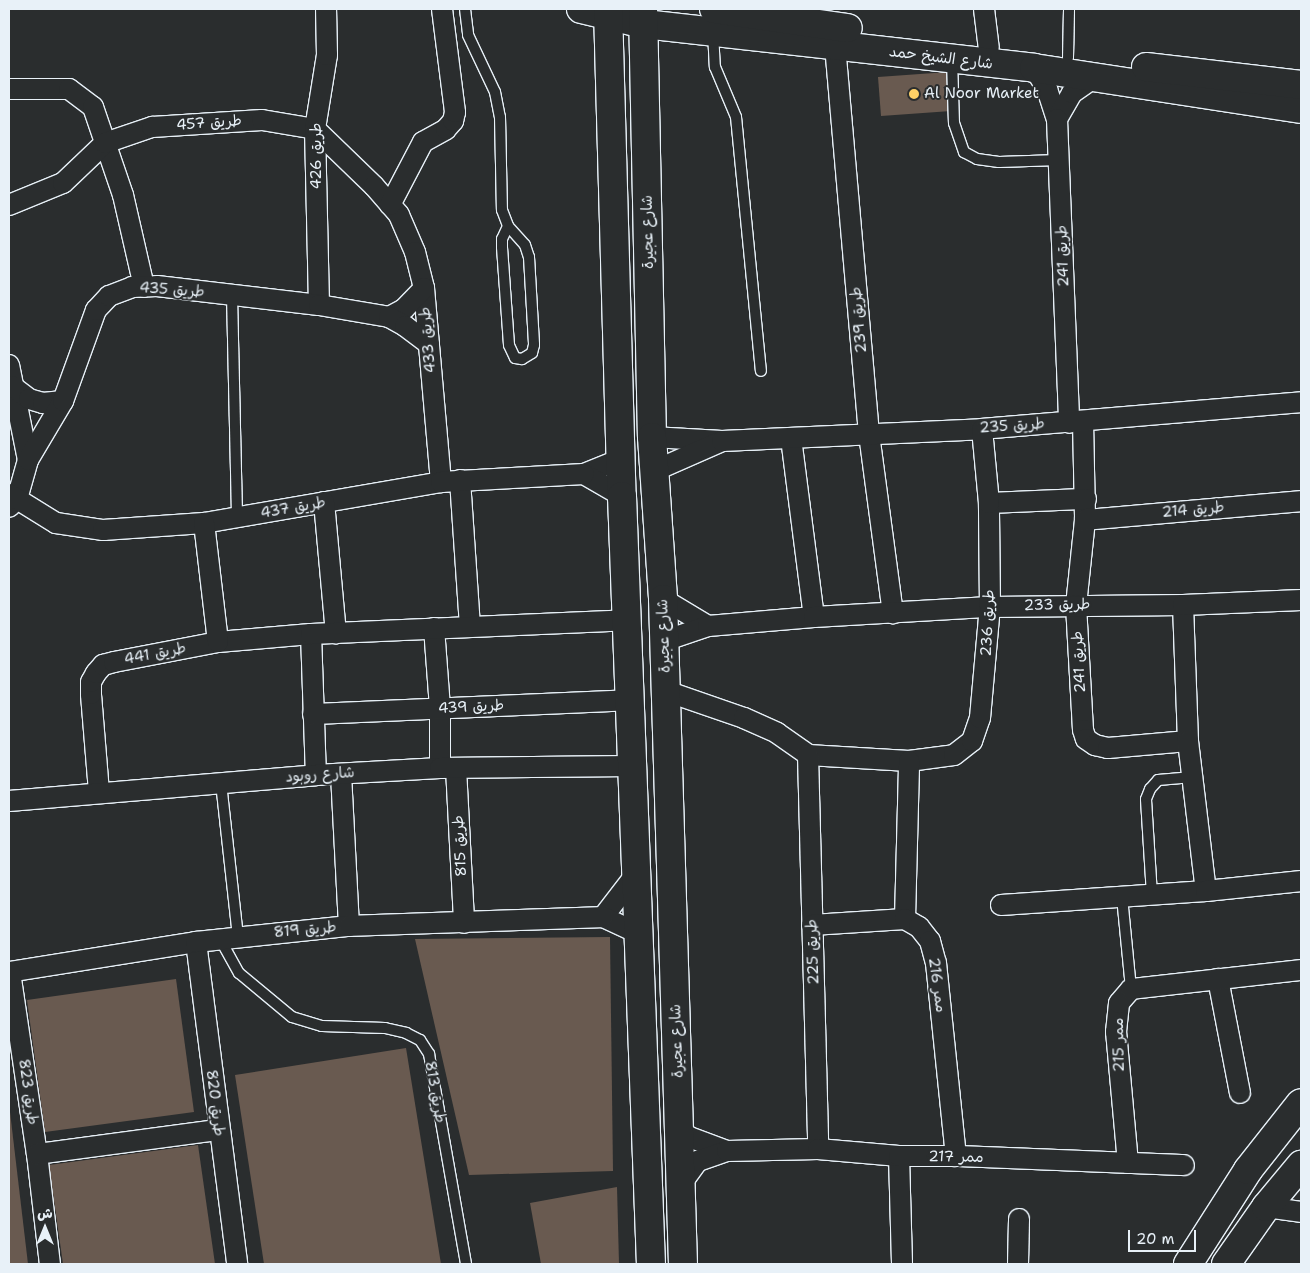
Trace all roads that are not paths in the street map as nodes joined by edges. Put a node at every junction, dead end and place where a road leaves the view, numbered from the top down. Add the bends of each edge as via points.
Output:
1 (326, 9) edge
2 (442, 9) edge
3 (465, 9) edge
4 (581, 9) edge
5 (984, 9) edge
6 (1069, 9) edge
7 (609, 12) edge
8 (643, 16) edge
9 (714, 20) edge
10 (819, 29) edge
11 (989, 48) junction
12 (1068, 58) junction
13 (952, 60) junction
14 (1034, 68) junction
15 (1095, 77) junction
16 (1301, 85) edge
17 (9, 89) edge
18 (1301, 109) edge
19 (1057, 119) junction
20 (315, 129) junction
21 (105, 143) junction
22 (1059, 160) junction
23 (9, 205) edge
24 (390, 205) junction
25 (508, 226) junction
26 (144, 287) junction
27 (424, 288) junction
28 (232, 295) junction
29 (319, 305) junction
30 (389, 317) junction
31 (429, 344) junction
32 (9, 365) edge
33 (761, 371) dead end
34 (12, 386) junction
35 (63, 400) junction
36 (1301, 402) edge
37 (1076, 422) junction
38 (982, 428) junction
39 (869, 434) junction
40 (652, 437) junction
41 (790, 438) junction
42 (722, 441) junction
43 (621, 459) junction
44 (28, 460) junction
45 (654, 471) junction
46 (584, 474) junction
47 (450, 481) junction
48 (622, 496) junction
49 (1086, 499) junction
50 (12, 500) edge
51 (1301, 501) edge
52 (324, 502) junction
53 (989, 503) junction
54 (237, 517) junction
55 (1085, 520) junction
56 (204, 523) junction
57 (663, 599) junction
58 (1301, 600) edge
59 (1076, 605) junction
60 (1183, 605) junction
61 (990, 607) junction
62 (893, 613) junction
63 (814, 617) junction
64 (628, 620) junction
65 (708, 626) junction
66 (470, 627) junction
67 (434, 628) junction
68 (336, 633) junction
69 (311, 634) junction
70 (664, 640) junction
71 (218, 642) junction
72 (666, 690) junction
73 (630, 700) junction
74 (440, 708) junction
75 (312, 714) junction
76 (1188, 741) junction
77 (808, 756) junction
78 (909, 761) junction
79 (632, 766) junction
80 (448, 768) junction
81 (341, 774) junction
82 (316, 775) junction
83 (1193, 777) junction
84 (220, 783) junction
85 (99, 792) junction
86 (9, 800) edge
87 (636, 874) junction
88 (1301, 881) edge
89 (1206, 891) junction
90 (1152, 895) junction
91 (1122, 897) junction
92 (1001, 905) dead end
93 (603, 917) junction
94 (905, 919) junction
95 (464, 923) junction
96 (812, 925) junction
97 (349, 926) junction
98 (637, 933) junction
99 (229, 938) junction
100 (196, 942) junction
101 (1301, 970) edge
102 (9, 972) edge
103 (1218, 979) junction
104 (1132, 989) junction
105 (1240, 1093) dead end
106 (1301, 1103) edge
107 (680, 1129) junction
108 (218, 1130) junction
109 (818, 1149) junction
110 (727, 1151) junction
111 (37, 1154) junction
112 (899, 1156) junction
113 (956, 1156) junction
114 (1128, 1163) junction
115 (1184, 1165) dead end
116 (1301, 1165) edge
117 (681, 1184) junction
118 (1266, 1207) junction
119 (1301, 1212) edge
120 (1019, 1219) dead end
121 (50, 1264) edge
122 (237, 1264) edge
123 (466, 1264) edge
124 (651, 1264) edge
125 (683, 1264) edge
126 (902, 1264) edge
127 (1018, 1264) edge
128 (1188, 1264) edge
129 (1226, 1264) edge

1 - 20 street, طريق 426 via 327,55
2 - 24 street via 455,112 453,121 446,129 423,142
3 - 25 lane via 468,35 496,92 500,117 502,210
4 - 7 street, شارع الشيخ حمد
5 - 11 street
6 - 12 lane
7 - 8 street, شارع الشيخ حمد
7 - 43 street
8 - 9 street, شارع الشيخ حمد
8 - 40 street, شارع عجيرة
9 - 10 street, شارع الشيخ حمد
9 - 33 lane via 715,67 736,117
10 - 11 street, شارع الشيخ حمد
10 - 13 street, شارع الشيخ حمد
10 - 39 street, طريق 239
11 - 12 street, شارع الشيخ حمد
12 - 16 street, شارع الشيخ حمد
13 - 14 street, شارع الشيخ حمد
13 - 22 lane via 954,123 964,152 977,160 999,162
14 - 15 street, شارع الشيخ حمد
14 - 19 street, طريق 241 via 1047,89
15 - 18 street, شارع الشيخ حمد
15 - 19 street via 1072,93
17 - 21 street via 69,89 93,107
19 - 22 street, طريق 241
20 - 21 street, طريق 457 via 262,120 235,121 152,127
20 - 24 street, طريق 433
20 - 29 street, طريق 426
21 - 23 street via 63,183
21 - 26 street via 122,195
22 - 37 street, طريق 241
24 - 27 street, طريق 433 via 399,215 415,252
25 - 25 lane via 525,244 530,257 534,345 532,353 522,359 515,358 509,345 502,247
26 - 28 street, طريق 435
26 - 35 street, طريق 435 via 109,296 96,310
27 - 30 street via 404,309
27 - 31 street, طريق 433
28 - 29 street, طريق 435
28 - 54 lane
29 - 30 street, طريق 435
30 - 31 street, طريق 435
31 - 47 street, طريق 433
32 - 34 street
34 - 35 street via 28,399 43,403
34 - 44 street
35 - 44 street, طريق 435
36 - 37 street, طريق 235
37 - 38 street, طريق 235
37 - 49 street, طريق 241
38 - 39 street, طريق 235
38 - 53 street, طريق 236
39 - 41 street, طريق 235
39 - 62 street, طريق 239
40 - 42 street, طريق 235
40 - 45 street, شارع عجيرة
41 - 42 street, طريق 235
41 - 63 street
42 - 45 street, طريق 235
43 - 46 street, طريق 437
43 - 48 street
44 - 50 street
45 - 57 street, شارع عجيرة
46 - 47 street, طريق 437
46 - 48 street
47 - 52 street, طريق 437
47 - 66 street, طريق 433
48 - 64 street
49 - 53 street
49 - 55 street, طريق 241
50 - 56 street, طريق 437 via 56,523 103,530
51 - 55 street, طريق 214
52 - 54 street, طريق 437
52 - 68 street
53 - 61 street, طريق 236
54 - 56 street, طريق 437
55 - 59 street, طريق 241
56 - 71 street
57 - 65 street
57 - 70 street, شارع عجيرة
58 - 60 street, طريق 233
59 - 60 street, طريق 233
59 - 61 street, طريق 233
59 - 76 street, طريق 241 via 1086,739 1108,748
60 - 76 street
61 - 62 street, طريق 233
61 - 78 street, طريق 236 via 980,718 972,741 954,755
62 - 63 street, طريق 233
63 - 65 street, طريق 233
64 - 66 street
64 - 73 street
65 - 70 street, طريق 233
66 - 67 street
67 - 68 street
67 - 74 street
68 - 69 street
69 - 71 street
69 - 75 street
70 - 72 street, شارع عجيرة
71 - 85 street, طريق 441 via 114,662 103,665 96,673 91,682 91,694
72 - 77 street via 777,733
72 - 107 street, شارع عجيرة
73 - 74 street, طريق 439
73 - 79 street
74 - 75 street, طريق 439
74 - 80 street
75 - 82 street
76 - 83 street
77 - 78 street
77 - 96 street, طريق 225
78 - 94 street
79 - 80 street, شارع روبود
79 - 87 street
80 - 81 street, شارع روبود
80 - 95 street, طريق 815
81 - 82 street, شارع روبود
81 - 97 street
82 - 84 street, شارع روبود
83 - 89 street
83 - 90 lane via 1158,780 1146,799
84 - 85 street, شارع روبود
84 - 99 lane
85 - 86 street, شارع روبود
87 - 93 street
87 - 98 street
88 - 89 street
89 - 90 street
90 - 91 street
91 - 92 street
91 - 104 lane
93 - 95 street, طريق 819
93 - 98 street, طريق 819
94 - 96 street
94 - 113 street, ممر 216 via 919,927 930,941 936,963
95 - 97 street, طريق 819
96 - 109 street, طريق 225
97 - 99 street, طريق 819
98 - 124 street
99 - 100 street, طريق 819
99 - 123 lane, طريق 813 via 239,973 292,1017 322,1026 385,1028 420,1040 429,1054
100 - 102 street, طريق 819
100 - 108 street, طريق 820
101 - 103 street
102 - 111 street, طريق 823
103 - 104 street
103 - 105 street
104 - 114 street, ممر 215 via 1119,1003 1116,1032
106 - 128 street via 1248,1170
107 - 110 street, ممر 217 via 689,1137
107 - 117 street, شارع عجيرة
108 - 111 street
108 - 122 street, طريق 820
109 - 110 street, ممر 217
109 - 112 street, ممر 217
110 - 117 street, ممر 217 via 698,1162
111 - 121 street, طريق 823
112 - 113 street, ممر 217
112 - 126 street
113 - 114 street, ممر 217
114 - 115 street, ممر 217
116 - 118 street
117 - 125 street, شارع عجيرة
118 - 119 street
118 - 129 street
120 - 127 street

